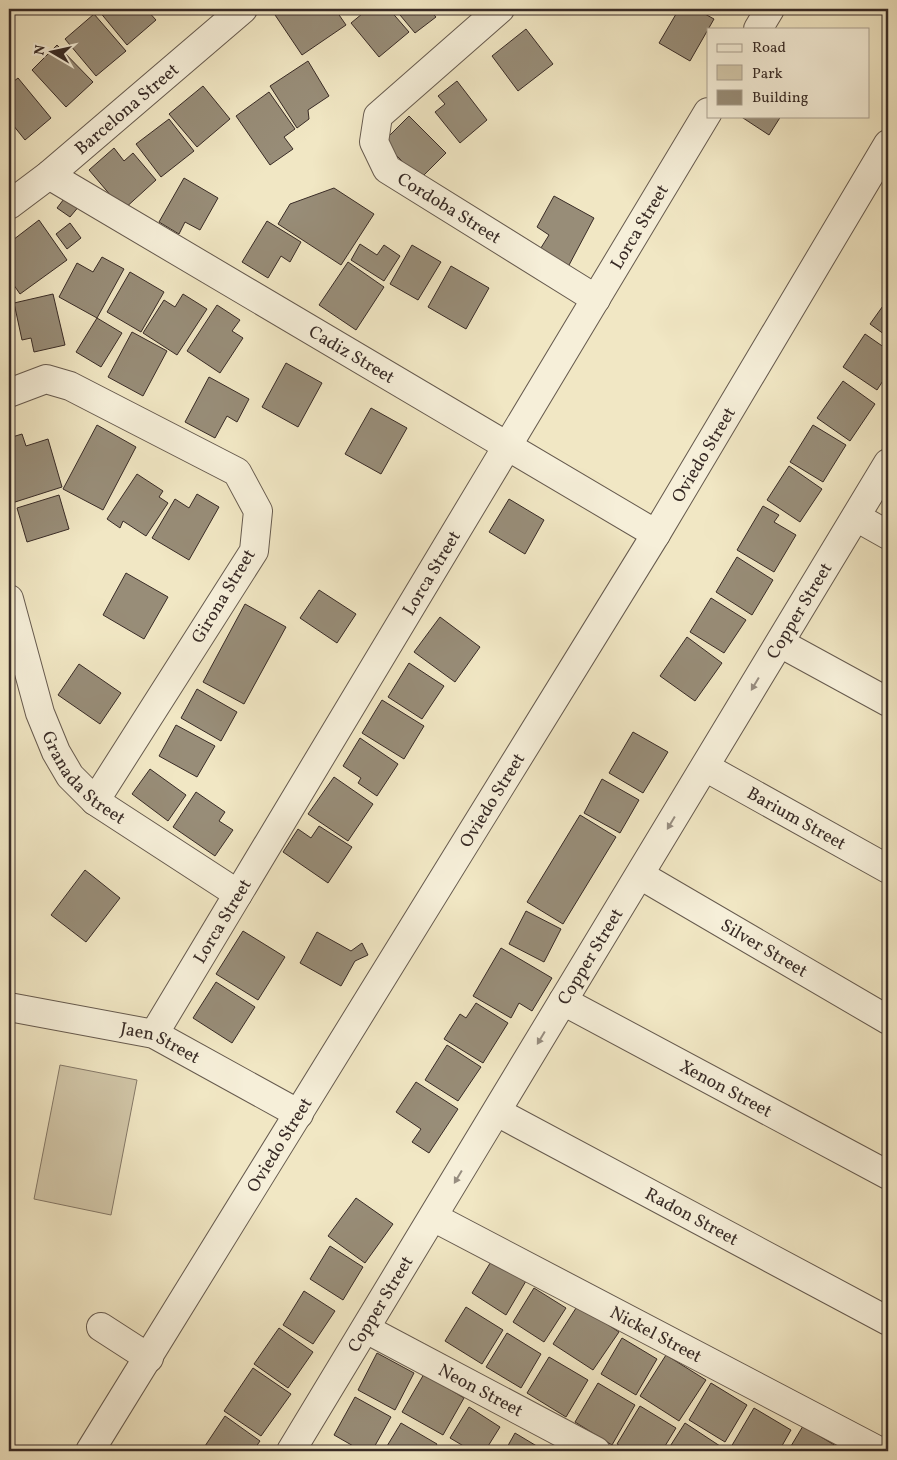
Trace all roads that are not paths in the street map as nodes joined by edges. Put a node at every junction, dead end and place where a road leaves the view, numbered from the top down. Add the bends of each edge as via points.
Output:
1 (243, 9) edge
2 (500, 9) edge
3 (770, 9) edge
4 (759, 28) edge
5 (707, 114) edge
6 (888, 144) edge
7 (49, 175) junction
8 (9, 205) edge
9 (596, 299) junction
10 (9, 393) edge
11 (507, 447) junction
12 (888, 463) edge
13 (856, 517) junction
14 (656, 534) junction
15 (888, 535) edge
16 (9, 599) edge
17 (780, 642) junction
18 (888, 702) edge
19 (705, 767) junction
20 (95, 801) junction
21 (888, 869) edge
22 (640, 875) junction
23 (238, 894) junction
24 (563, 1001) junction
25 (9, 1007) edge
26 (888, 1020) edge
27 (154, 1034) junction
28 (497, 1112) junction
29 (299, 1114) junction
30 (888, 1174) edge
31 (433, 1217) junction
32 (888, 1321) edge
33 (102, 1327) dead end
34 (366, 1329) junction
35 (149, 1358) junction
36 (302, 1448) edge
37 (90, 1451) edge
38 (596, 1451) edge
39 (879, 1451) edge

1 - 7 street, Barcelona Street
2 - 9 street, Cordoba Street via 378,116 374,142 387,169
3 - 4 street
5 - 9 street, Lorca Street
6 - 14 street, Oviedo Street
7 - 8 street, Barcelona Street
7 - 11 street, Cadiz Street
9 - 11 street, Lorca Street
10 - 20 street, Girona Street via 46,379 70,386 238,472 258,511 254,551
11 - 14 street, Cadiz Street
11 - 23 street, Lorca Street
12 - 13 street, Copper Street
13 - 15 street
13 - 17 street, Copper Street
14 - 29 street, Oviedo Street
16 - 20 street, Granada Street via 40,713 56,752 70,776
17 - 18 street
17 -> 19 street, Copper Street
19 - 21 street, Barium Street
19 -> 22 street, Copper Street
20 - 23 street, Granada Street
22 - 24 street, Copper Street
22 - 26 street, Silver Street
23 - 27 street, Lorca Street
24 -> 28 street, Copper Street
24 - 30 street, Xenon Street
25 - 27 street, Jaen Street
27 - 29 street, Jaen Street
28 -> 31 street, Copper Street
28 - 32 street, Radon Street
29 - 35 street, Oviedo Street
31 - 34 street, Copper Street
31 - 39 street, Nickel Street
33 - 35 street
34 - 36 street, Copper Street
34 - 38 street, Neon Street
35 - 37 street, Oviedo Street

